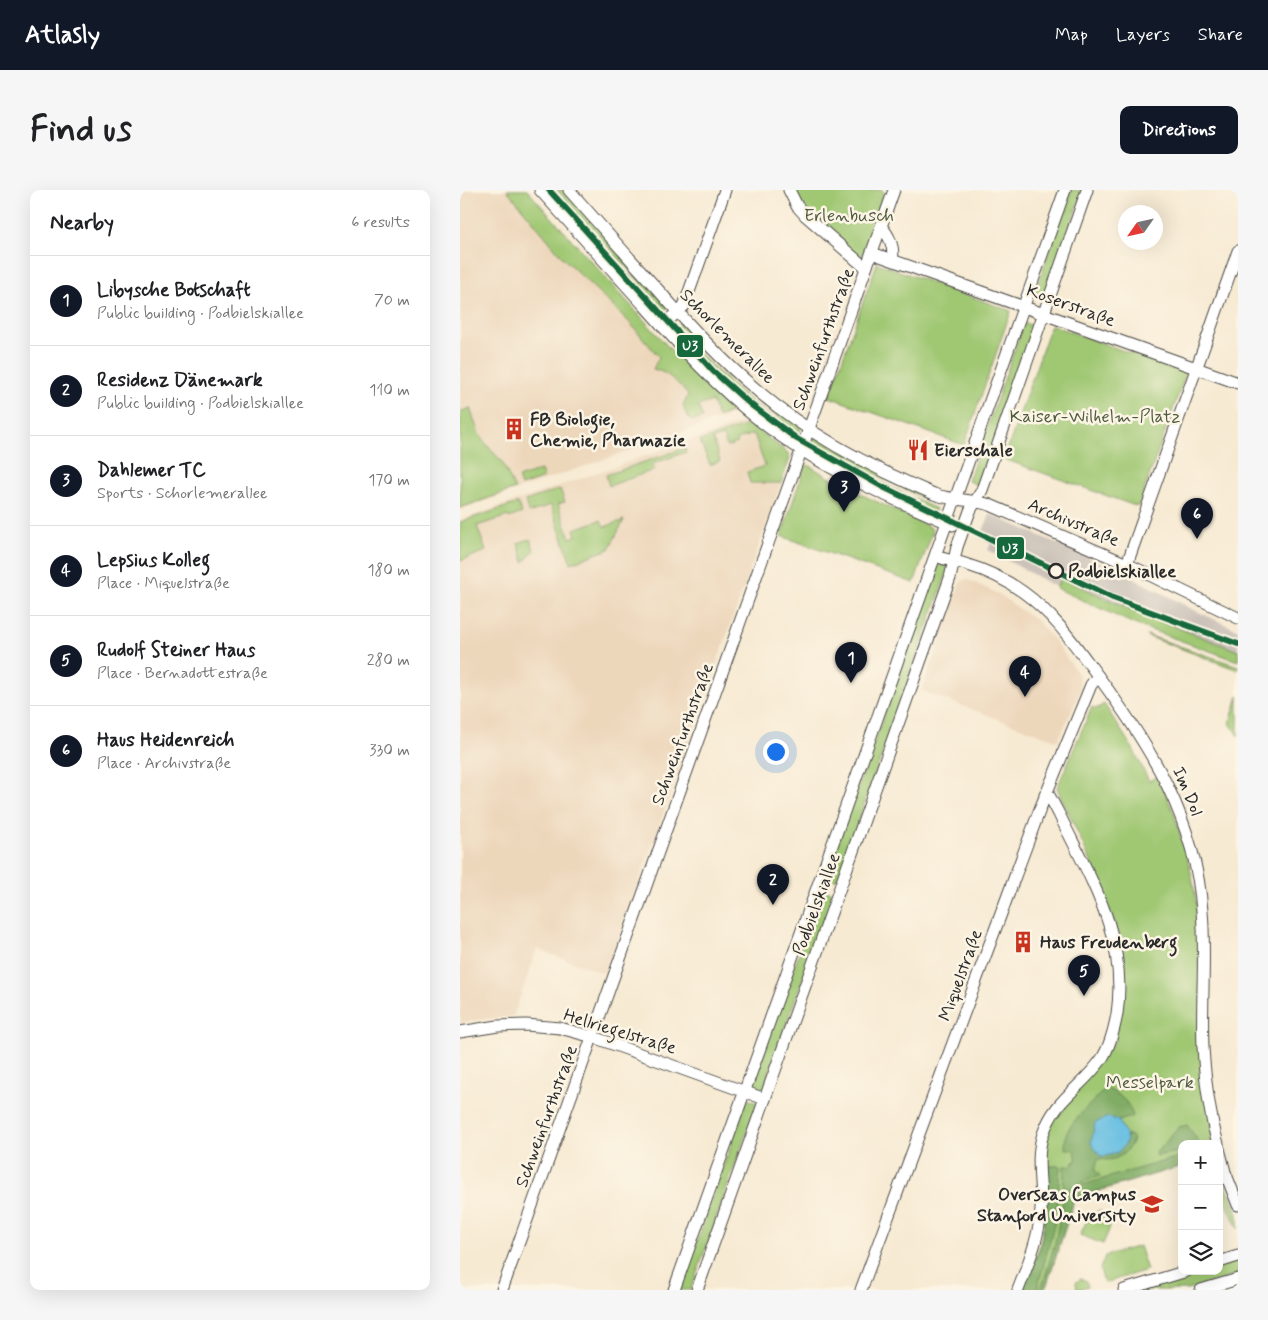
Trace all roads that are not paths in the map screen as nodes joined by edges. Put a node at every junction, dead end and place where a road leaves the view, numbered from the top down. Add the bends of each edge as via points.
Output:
1 (540, 190) edge
2 (569, 190) edge
3 (725, 190) edge
4 (789, 190) edge
5 (894, 190) edge
6 (1065, 190) edge
7 (1087, 190) edge
8 (880, 227) junction
9 (1238, 251) edge
10 (872, 253) junction
11 (892, 259) junction
12 (867, 266) junction
13 (1023, 306) junction
14 (678, 312) junction
15 (1042, 313) junction
16 (662, 326) junction
17 (1196, 368) junction
18 (1238, 383) edge
19 (809, 429) junction
20 (802, 450) junction
21 (956, 499) junction
22 (975, 501) junction
23 (948, 523) junction
24 (963, 530) junction
25 (936, 556) junction
26 (955, 562) junction
27 (1127, 564) junction
28 (1238, 618) edge
29 (1098, 676) junction
30 (1045, 795) junction
31 (820, 881) junction
32 (840, 889) junction
33 (460, 1032) edge
34 (593, 1037) junction
35 (745, 1092) junction
36 (765, 1099) junction
37 (1217, 1140) edge
38 (1223, 1162) edge
39 (1238, 1205) edge
40 (1238, 1256) edge
41 (1223, 1261) edge
42 (1178, 1274) edge
43 (1238, 1279) edge
44 (502, 1290) edge
45 (674, 1290) edge
46 (697, 1290) edge
47 (861, 1290) edge
48 (1018, 1290) edge
49 (1124, 1290) edge
50 (1201, 1290) edge

1 - 16 street
2 - 14 street, Schorlemerallee
3 - 14 street via 684,306
4 - 12 street via 805,216
5 - 8 street, Schweinfurthstraße
6 - 13 street, Podbielskiallee
7 - 15 street, Podbielskiallee
8 - 10 street, Schweinfurthstraße
8 - 11 street via 886,232 894,253
9 - 17 street
10 - 11 street, Koserstraße
10 - 12 street, Schweinfurthstraße
11 - 13 street, Koserstraße
12 - 19 street, Schweinfurthstraße
13 - 15 street, Koserstraße
13 - 21 street, Podbielskiallee
14 - 16 street
14 - 19 street, Schorlemerallee via 738,375
15 - 17 street, Koserstraße
15 - 22 street, Podbielskiallee via 982,490
16 - 20 street via 727,393
17 - 18 street, Koserstraße
17 - 27 street
19 - 20 street, Schweinfurthstraße
19 - 21 street, Schorlemerallee via 848,453 924,490
20 - 23 street via 860,482
20 - 34 street, Schweinfurthstraße
21 - 22 street, Schorlemerallee
21 - 23 street, Podbielskiallee
22 - 24 street, Podbielskiallee
22 - 27 street, Archivstraße
23 - 24 street
23 - 25 street, Podbielskiallee
24 - 26 street, Podbielskiallee
25 - 26 street, Im Dol
25 - 31 street, Podbielskiallee
26 - 29 street, Im Dol via 999,577 1037,602
26 - 32 street, Podbielskiallee
27 - 28 street, Archivstraße
29 - 30 street, Miquelstraße via 1091,685
29 - 37 street, Im Dol via 1145,743 1179,810 1190,845 1202,909 1203,1046 1207,1095
30 - 47 street, Miquelstraße
30 - 48 street via 1050,797 1059,814 1109,922 1120,970 1120,996 1114,1030 1101,1060 1059,1103 1044,1130 1040,1157 1039,1225
31 - 32 street
31 - 35 street, Podbielskiallee
32 - 36 street, Podbielskiallee
33 - 34 street, Hellriegelstraße via 526,1025 560,1028
34 - 35 street, Hellriegelstraße
34 - 44 street, Schweinfurthstraße
35 - 36 street, Hellriegelstraße
35 - 45 street, Podbielskiallee
36 - 46 street, Podbielskiallee
38 - 39 street
40 - 41 street
42 - 49 street
43 - 50 street

